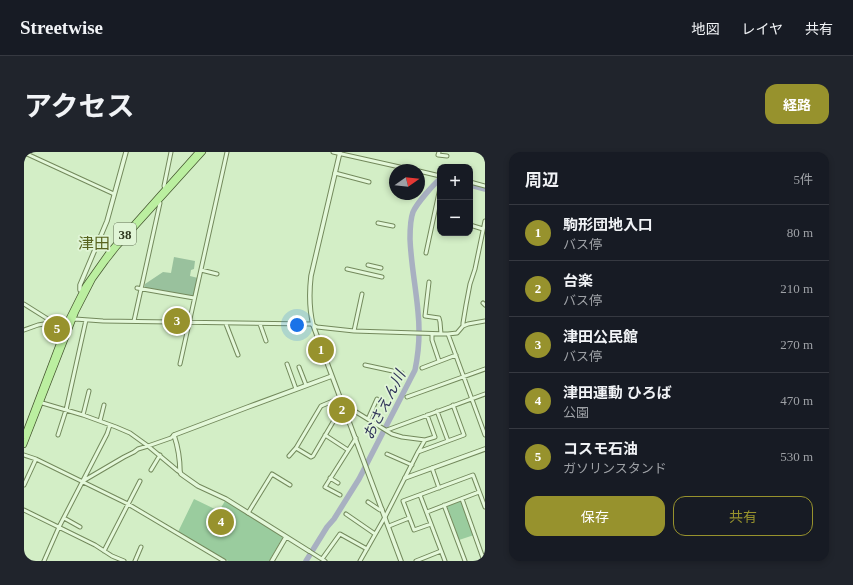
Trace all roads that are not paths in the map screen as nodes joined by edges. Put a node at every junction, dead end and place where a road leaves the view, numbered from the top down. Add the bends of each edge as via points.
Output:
1 (126, 152) edge
2 (171, 152) edge
3 (198, 152) edge
4 (203, 152) edge
5 (227, 152) edge
6 (333, 152) edge
7 (439, 152) edge
8 (339, 153) edge
9 (27, 154) dead end
10 (447, 156) dead end
11 (389, 164) edge
12 (425, 172) edge
13 (335, 173) junction
14 (437, 175) edge
15 (369, 182) dead end
16 (473, 183) edge
17 (485, 186) edge
18 (164, 190) junction
19 (114, 194) junction
20 (437, 200) edge
21 (159, 201) junction
22 (485, 221) edge
23 (378, 223) dead end
24 (393, 226) dead end
25 (473, 226) edge
26 (484, 229) junction
27 (426, 253) dead end
28 (368, 265) dead end
29 (381, 268) dead end
30 (347, 269) dead end
31 (201, 270) junction
32 (217, 274) dead end
33 (84, 276) junction
34 (382, 277) dead end
35 (90, 278) junction
36 (429, 282) dead end
37 (137, 288) dead end
38 (141, 289) junction
39 (82, 292) junction
40 (362, 294) dead end
41 (194, 298) junction
42 (24, 304) edge
43 (70, 320) junction
44 (86, 320) junction
45 (134, 321) junction
46 (485, 321) edge
47 (190, 322) junction
48 (52, 323) junction
49 (226, 324) junction
50 (260, 324) junction
51 (313, 325) junction
52 (463, 326) junction
53 (24, 330) edge
54 (354, 331) junction
55 (432, 334) junction
56 (441, 334) junction
57 (448, 334) junction
58 (266, 342) dead end
59 (238, 354) dead end
60 (456, 355) junction
61 (439, 361) junction
62 (180, 364) dead end
63 (287, 364) dead end
64 (365, 365) dead end
65 (299, 368) dead end
66 (422, 368) dead end
67 (485, 369) edge
68 (402, 373) dead end
69 (332, 376) junction
70 (464, 376) junction
71 (306, 385) junction
72 (296, 389) junction
73 (89, 391) dead end
74 (485, 394) edge
75 (407, 397) dead end
76 (340, 398) junction
77 (377, 399) dead end
78 (472, 399) junction
79 (39, 402) junction
80 (104, 405) dead end
81 (453, 405) junction
82 (344, 406) junction
83 (66, 410) junction
84 (438, 411) junction
85 (83, 415) junction
86 (427, 415) junction
87 (368, 419) junction
88 (100, 421) junction
89 (110, 425) junction
90 (387, 430) junction
91 (58, 435) dead end
92 (174, 435) junction
93 (325, 435) junction
94 (485, 435) edge
95 (24, 436) edge
96 (356, 438) junction
97 (425, 440) junction
98 (448, 441) junction
99 (24, 445) edge
100 (148, 446) junction
101 (296, 448) junction
102 (485, 449) edge
103 (348, 450) junction
104 (418, 452) junction
105 (387, 454) dead end
106 (160, 455) junction
107 (24, 456) edge
108 (289, 456) dead end
109 (36, 459) junction
110 (412, 465) junction
111 (432, 468) junction
112 (151, 470) dead end
113 (180, 472) junction
114 (330, 478) junction
115 (405, 478) junction
116 (140, 481) dead end
117 (83, 482) junction
118 (338, 483) dead end
119 (24, 485) edge
120 (290, 485) dead end
121 (439, 488) junction
122 (479, 492) junction
123 (340, 495) dead end
124 (420, 495) junction
125 (462, 499) junction
126 (368, 502) dead end
127 (128, 504) junction
128 (444, 505) junction
129 (485, 507) edge
130 (24, 510) edge
131 (382, 510) junction
132 (426, 512) junction
133 (248, 513) junction
134 (346, 514) dead end
135 (385, 517) junction
136 (64, 518) junction
137 (409, 518) junction
138 (431, 524) junction
139 (80, 526) dead end
140 (389, 526) junction
141 (59, 527) junction
142 (375, 534) junction
143 (286, 537) junction
144 (141, 547) dead end
145 (367, 549) junction
146 (104, 551) junction
147 (309, 551) joint
148 (441, 551) junction
149 (114, 559) edge
150 (425, 559) edge
151 (324, 560) edge
152 (44, 561) edge
153 (124, 561) edge
154 (135, 561) edge
155 (224, 561) edge
156 (272, 561) edge
157 (360, 561) edge
158 (401, 561) edge
159 (416, 561) edge
160 (445, 561) edge
161 (465, 561) edge
162 (484, 561) edge

1 - 19 street
2 - 18 street
3 - 18 main road, 38
4 - 21 main road, 38
5 - 31 street
6 - 8 street
7 - 10 street via 438,155
8 - 11 street
8 - 13 street
9 - 19 street
12 - 14 street
13 - 15 street
13 - 51 street via 309,290
16 - 17 street
18 - 35 main road, 38 via 109,252
19 - 33 street
20 - 27 street
21 - 38 street
21 - 43 main road, 38 via 106,261
22 - 26 street
23 - 24 street
25 - 26 street
26 - 52 street via 470,284
28 - 29 street
30 - 34 street
31 - 32 street
31 - 41 street
33 - 35 street
33 - 39 street via 80,285
35 - 39 main road, 38
36 - 56 street via 425,316 439,318
37 - 38 street
38 - 41 street
38 - 45 street
39 - 43 main road, 38
40 - 54 street
41 - 47 street
42 - 48 street
43 - 44 street
43 - 48 street
43 - 79 main road, 38
44 - 45 street
44 - 83 street
45 - 47 street
46 - 52 street
47 - 49 street
47 - 62 street
48 - 53 street
49 - 50 street
49 - 59 street
50 - 51 street
50 - 58 street
51 - 54 street
51 - 69 street
52 - 57 street via 458,333
54 - 55 street
55 - 56 street
55 - 61 street
56 - 57 street
57 - 60 street
60 - 61 street
60 - 70 street
61 - 66 street
63 - 72 street
64 - 68 street
65 - 71 street
67 - 70 street
69 - 71 street
69 - 76 street
70 - 75 street
70 - 78 street
71 - 72 street
72 - 92 street
73 - 85 street
74 - 78 street
76 - 82 street
76 - 101 street via 321,406
77 - 87 street
78 - 81 street
78 - 94 street
79 - 83 street
79 - 95 main road, 38
79 - 99 main road, 38
80 - 88 street
81 - 84 street
81 - 98 street via 464,435
82 - 87 street
82 - 93 street
82 - 96 street
83 - 85 street
83 - 91 street
84 - 86 street
84 - 98 street
85 - 88 street
86 - 90 street
86 - 97 street via 435,437
87 - 90 street
88 - 89 street
89 - 100 street via 130,433
89 - 117 street
90 - 97 street via 402,437
92 - 100 street
92 - 113 street via 178,445
93 - 101 street via 311,457
93 - 103 street
96 - 103 street
96 - 131 street
97 - 104 street
98 - 104 street
100 - 106 street
100 - 117 street via 138,449
101 - 108 street
102 - 111 street
103 - 114 street
104 - 110 street
105 - 110 street
106 - 112 street
106 - 113 street
107 - 109 street
109 - 117 street
109 - 119 street
110 - 115 street
111 - 115 street
111 - 121 street
113 - 133 street via 193,483
114 - 118 street
114 - 123 street via 325,487
115 - 135 street
116 - 127 street
117 - 127 street
117 - 136 street
120 - 133 street via 272,474
121 - 122 street via 473,475
121 - 124 street
122 - 125 street
122 - 129 street
124 - 132 street
124 - 137 street via 403,501
125 - 128 street
125 - 162 street
126 - 131 street
127 - 146 street
127 - 155 street
128 - 132 street
128 - 161 street
130 - 141 street
131 - 135 street
132 - 138 street
133 - 143 street
134 - 142 street
135 - 140 street
135 - 142 street
136 - 139 street
136 - 141 street
137 - 138 street via 414,530
137 - 140 street
138 - 148 street
140 - 158 street
141 - 146 street
141 - 152 street
142 - 145 street
143 - 147 street
143 - 156 street
144 - 154 street
145 - 151 street via 340,534
145 - 157 street
146 - 149 street
147 - 151 street
148 - 150 street
148 - 160 street
149 - 153 street
150 - 159 street

